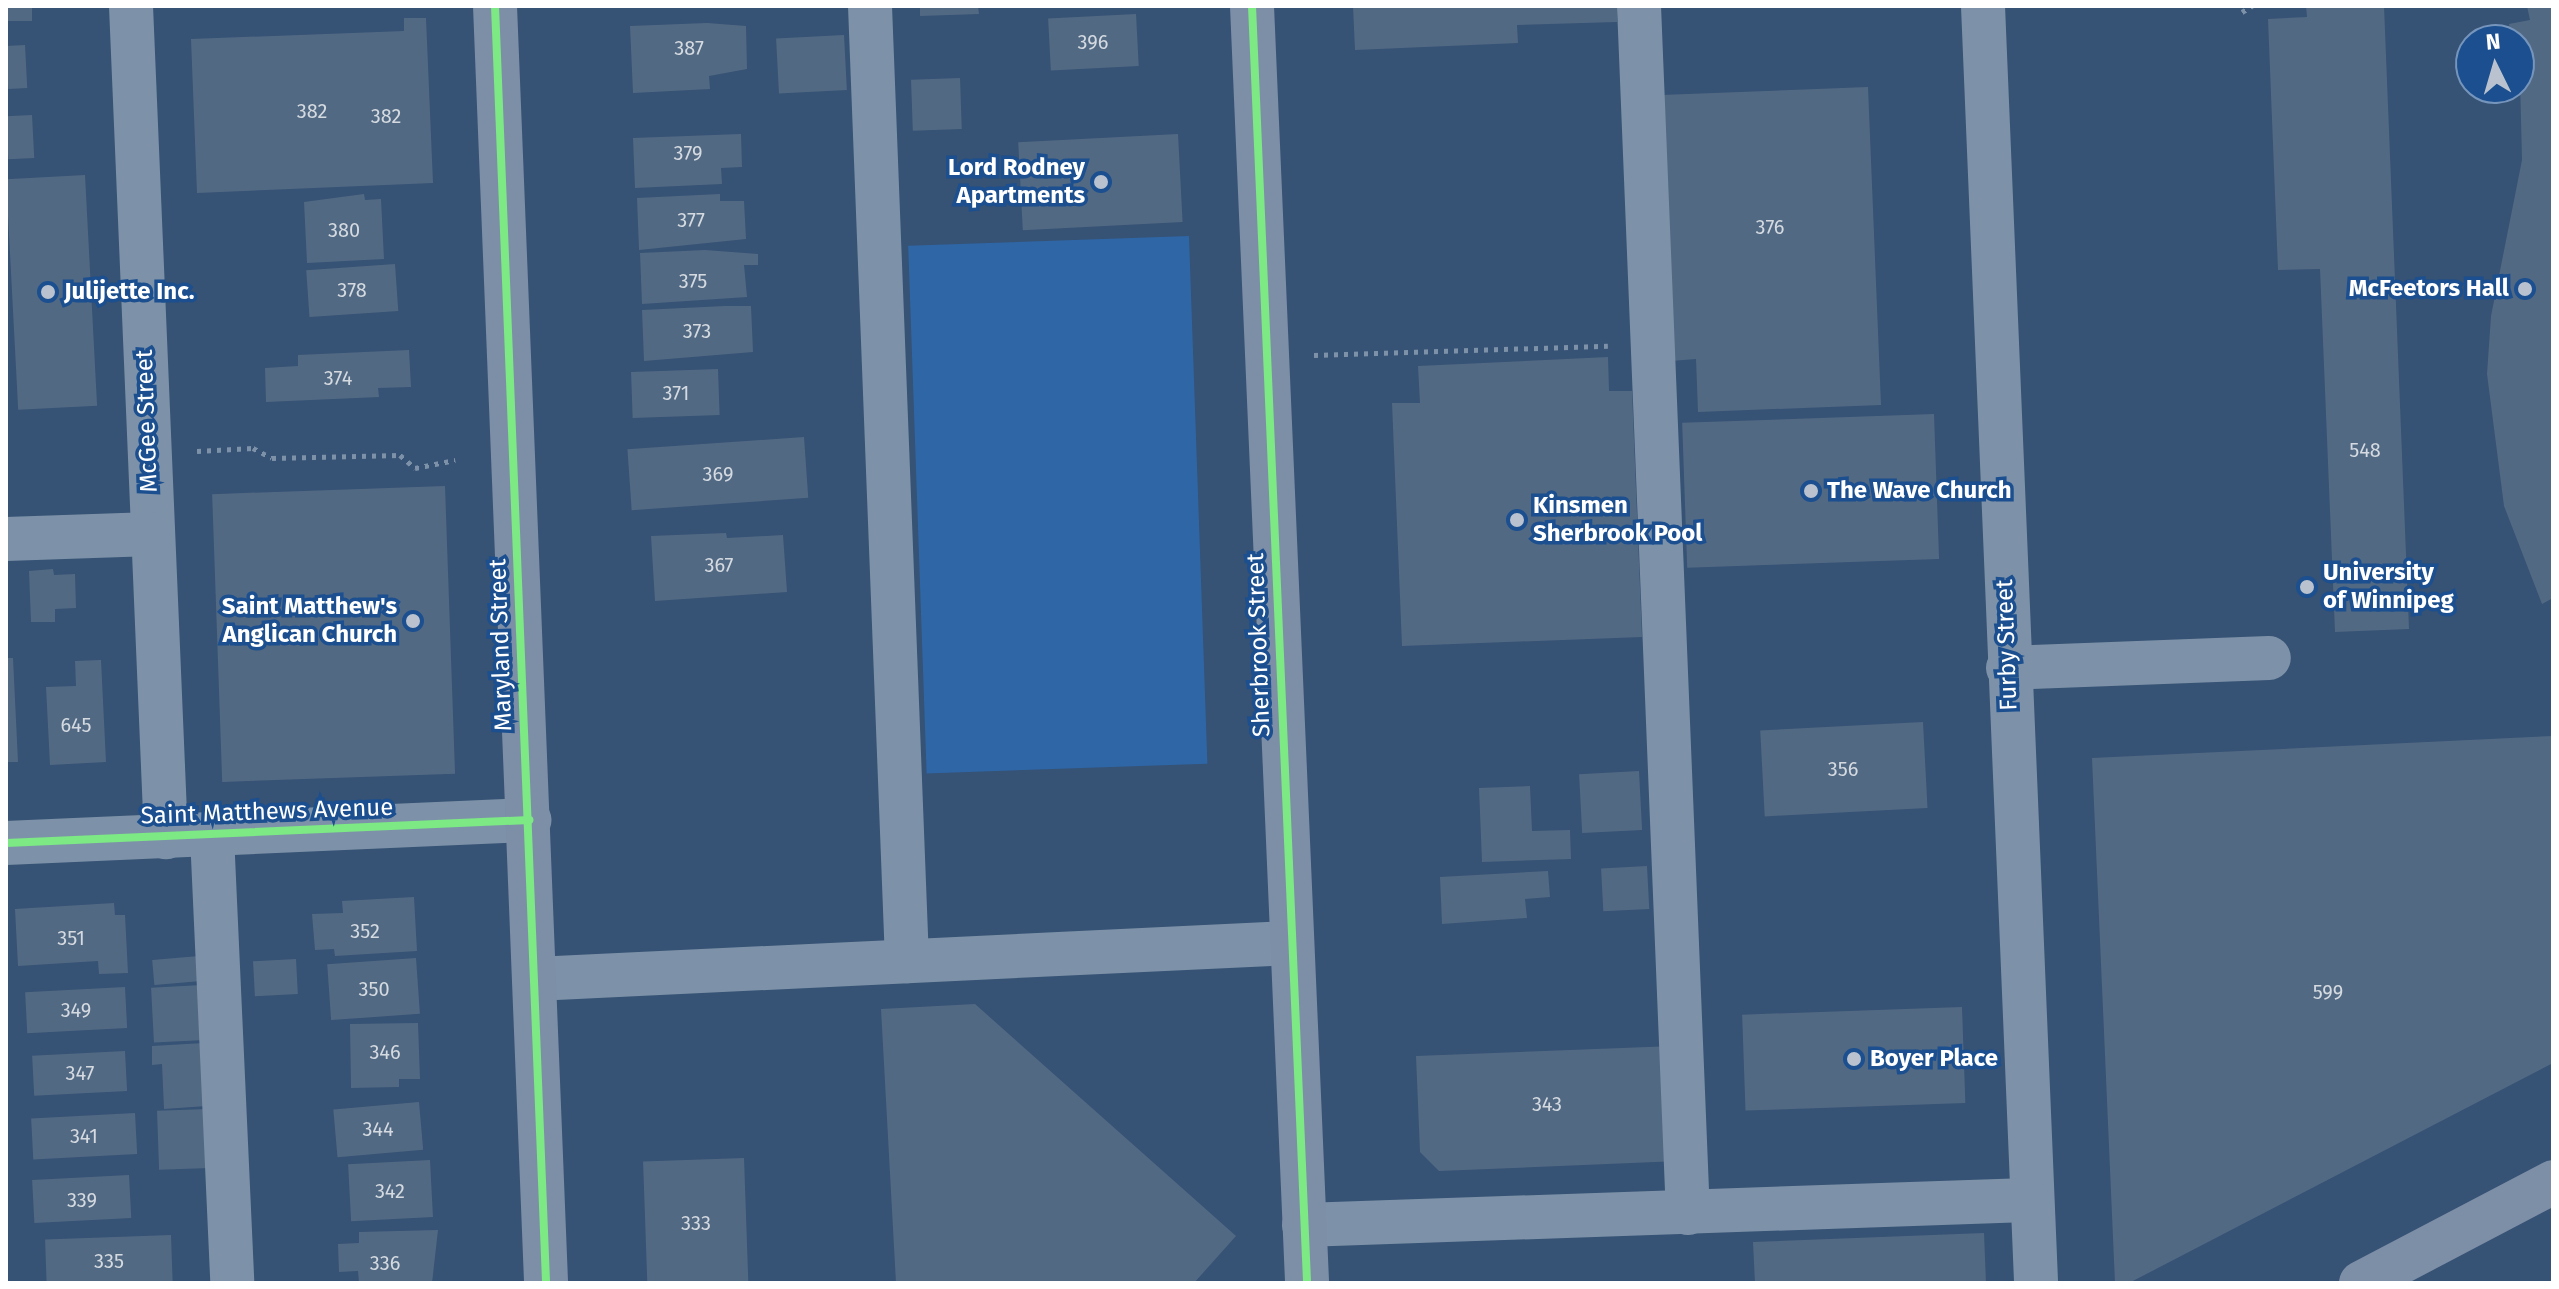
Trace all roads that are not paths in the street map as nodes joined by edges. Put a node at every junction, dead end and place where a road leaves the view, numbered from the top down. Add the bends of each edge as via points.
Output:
1 (131, 6) edge
2 (495, 6) edge
3 (870, 6) edge
4 (1252, 6) edge
5 (1639, 6) edge
6 (1983, 6) edge
7 (152, 534) junction
8 (6, 539) edge
9 (2269, 658) dead end
10 (2008, 668) junction
11 (529, 820) junction
12 (212, 835) junction
13 (166, 837) junction
14 (6, 843) edge
15 (1291, 943) junction
16 (907, 961) junction
17 (535, 979) junction
18 (2553, 1182) edge
19 (2028, 1200) junction
20 (1688, 1213) junction
21 (1304, 1225) junction
22 (232, 1283) edge
23 (546, 1283) edge
24 (1307, 1283) edge
25 (2036, 1283) edge
26 (2361, 1283) edge

1 - 7 street, McGee Street
2 - 11 main road, Maryland Street
3 - 16 street
4 - 15 main road, Sherbrook Street
5 - 20 street
6 - 10 street, Furby Street
7 - 8 street
7 - 13 street, McGee Street
9 - 10 street
10 - 19 street, Furby Street
11 - 12 street, Saint Matthews Avenue
11 - 17 main road, Maryland Street
12 - 13 street, Saint Matthews Avenue
12 - 22 street
13 - 14 street, Saint Matthews Avenue
15 - 16 street
15 - 21 main road, Sherbrook Street
16 - 17 street
17 - 23 main road, Maryland Street
18 - 26 main road
19 - 20 street
19 - 25 street, Furby Street
20 - 21 street
21 - 24 main road, Sherbrook Street

